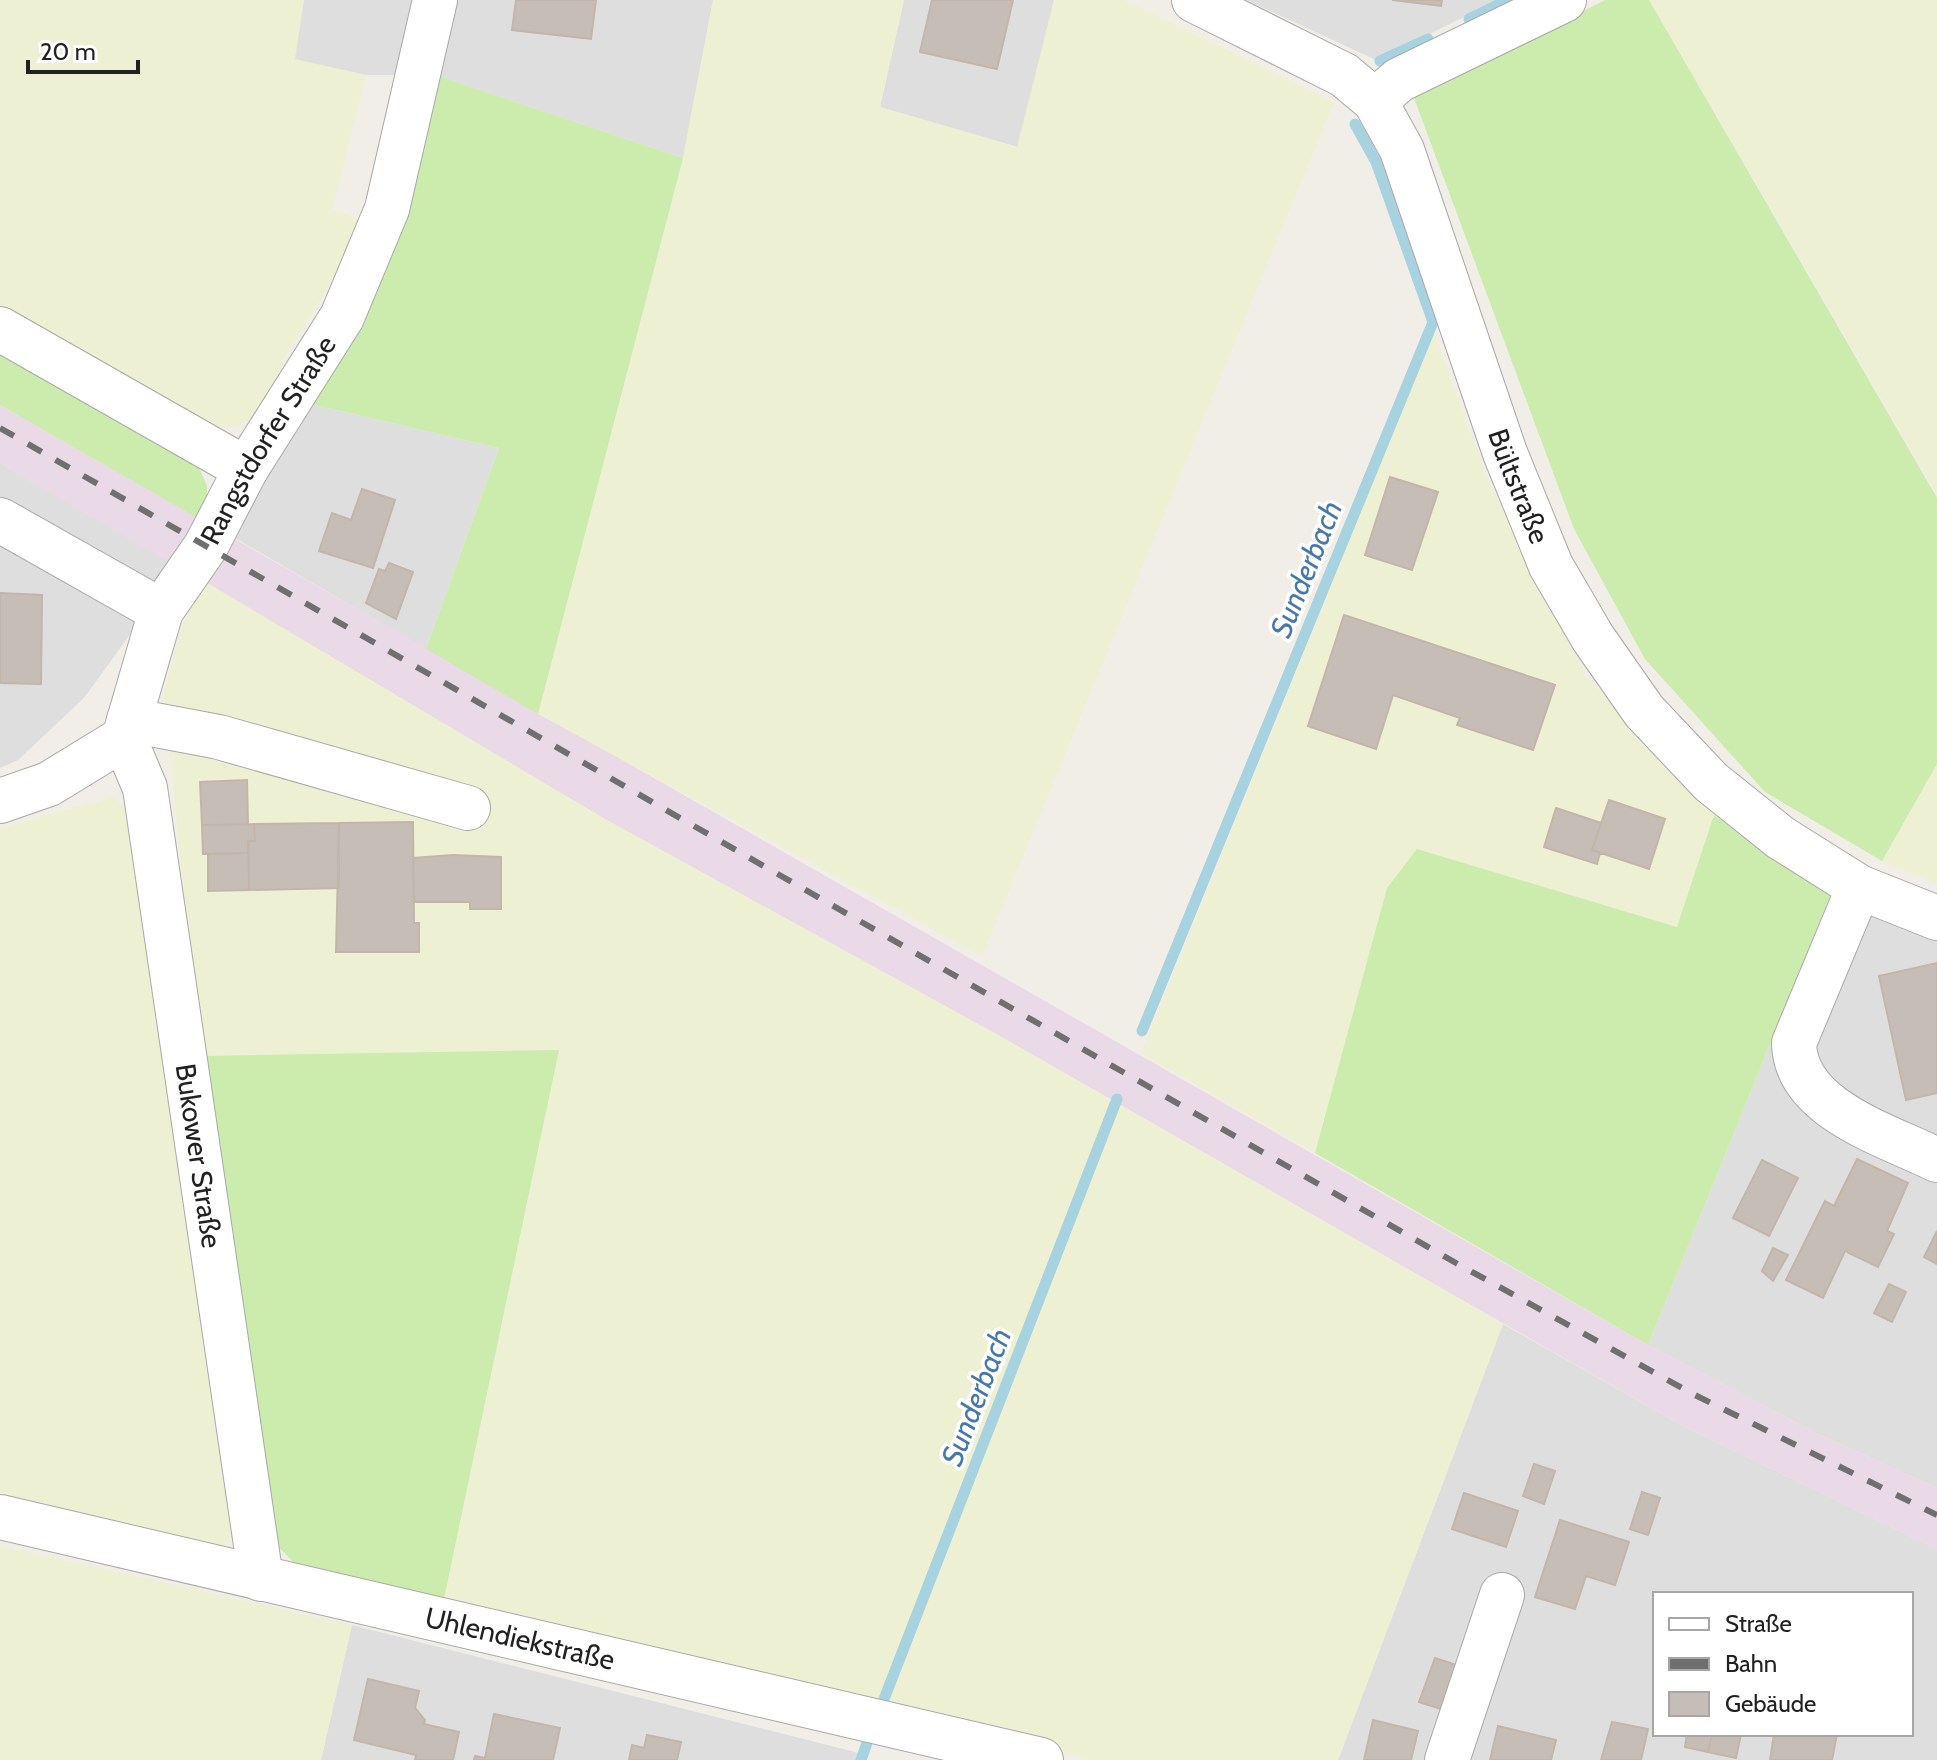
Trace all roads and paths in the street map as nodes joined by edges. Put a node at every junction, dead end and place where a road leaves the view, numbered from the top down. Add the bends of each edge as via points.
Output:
1 (435, 0) edge
2 (1194, 0) edge
3 (1564, 0) edge
4 (1375, 101) junction
5 (0, 329) edge
6 (246, 469) junction
7 (0, 520) edge
8 (161, 611) junction
9 (126, 729) junction
10 (0, 801) edge
11 (468, 808) dead end
12 (1859, 887) junction
13 (1937, 918) edge
14 (1937, 1160) edge
15 (0, 1517) edge
16 (261, 1579) junction
17 (1502, 1595) dead end
18 (1041, 1760) edge
19 (1447, 1760) edge

1 - 6 street, Rangstdorfer Straße via 387,209 342,317
2 - 4 street, Bültstraße via 1344,75
3 - 4 street via 1399,80
4 - 12 street, Bültstraße via 1402,150 1505,453 1545,552 1593,638 1644,711 1711,782 1781,838
5 - 6 street
6 - 8 street, Rangstdorfer Straße via 206,546
7 - 8 street
8 - 9 street, Rangstdorfer Straße
9 - 10 street via 49,784
9 - 11 street via 219,737
9 - 16 street, Bukower Straße via 145,788
12 - 13 street, Bültstraße
12 - 14 street via 1794,1043 1794,1057 1817,1097
15 - 16 street, Uhlendiekstraße
16 - 18 street, Uhlendiekstraße
17 - 19 street

